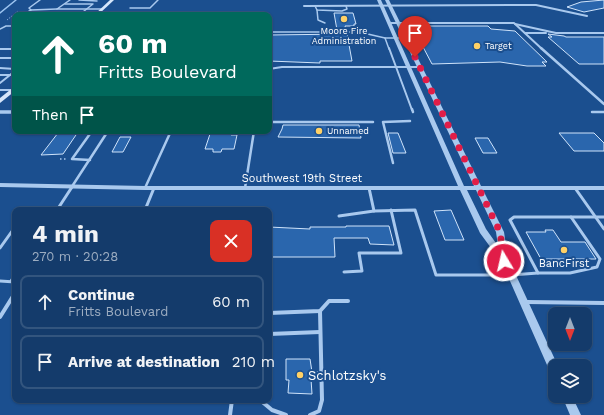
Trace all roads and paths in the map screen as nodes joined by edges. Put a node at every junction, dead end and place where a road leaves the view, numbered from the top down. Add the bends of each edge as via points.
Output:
1 (40, 0) edge
2 (70, 0) edge
3 (79, 0) edge
4 (112, 0) edge
5 (158, 0) edge
6 (379, 0) edge
7 (387, 0) edge
8 (97, 1) edge
9 (64, 4) junction
10 (93, 4) junction
11 (381, 5) junction
12 (304, 6) dead end
13 (315, 6) junction
14 (346, 6) junction
15 (390, 6) junction
16 (130, 8) dead end
17 (57, 9) junction
18 (20, 10) dead end
19 (31, 10) junction
20 (85, 10) junction
21 (102, 10) junction
22 (317, 10) junction
23 (17, 12) edge
24 (28, 12) edge
25 (83, 12) edge
26 (100, 12) edge
27 (12, 16) edge
28 (587, 16) dead end
29 (3, 22) dead end
30 (324, 23) dead end
31 (389, 23) junction
32 (398, 23) junction
33 (514, 24) junction
34 (12, 26) edge
35 (0, 29) edge
36 (272, 32) edge
37 (525, 32) junction
38 (556, 33) junction
39 (604, 34) edge
40 (385, 38) junction
41 (396, 38) junction
42 (406, 38) junction
43 (0, 49) edge
44 (12, 49) edge
45 (0, 58) edge
46 (12, 58) edge
47 (396, 67) junction
48 (409, 67) junction
49 (420, 67) junction
50 (0, 68) edge
51 (272, 69) edge
52 (12, 71) edge
53 (12, 72) edge
54 (12, 74) edge
55 (0, 75) edge
56 (0, 83) edge
57 (12, 90) edge
58 (0, 91) edge
59 (12, 91) edge
60 (0, 101) edge
61 (604, 104) edge
62 (0, 112) edge
63 (12, 112) edge
64 (413, 112) dead end
65 (592, 112) dead end
66 (604, 112) edge
67 (410, 121) dead end
68 (272, 122) edge
69 (373, 122) dead end
70 (90, 134) edge
71 (106, 134) edge
72 (170, 134) edge
73 (254, 134) edge
74 (90, 160) junction
75 (393, 163) dead end
76 (0, 185) edge
77 (73, 186) junction
78 (145, 188) junction
79 (154, 188) junction
80 (245, 188) junction
81 (369, 188) junction
82 (463, 188) junction
83 (479, 188) junction
84 (575, 188) junction
85 (604, 188) edge
86 (59, 207) edge
87 (146, 207) edge
88 (391, 210) junction
89 (374, 211) junction
90 (339, 216) dead end
91 (571, 217) junction
92 (595, 217) junction
93 (604, 217) edge
94 (604, 229) edge
95 (12, 231) edge
96 (0, 248) edge
97 (504, 261) junction
98 (344, 272) dead end
99 (538, 273) junction
100 (511, 275) junction
101 (0, 281) edge
102 (12, 282) edge
103 (12, 298) edge
104 (348, 301) dead end
105 (523, 302) junction
106 (604, 303) edge
107 (320, 311) junction
108 (272, 313) edge
109 (0, 318) edge
110 (320, 332) junction
111 (272, 334) edge
112 (550, 359) edge
113 (232, 403) edge
114 (264, 403) edge
115 (570, 403) edge
116 (230, 415) edge
117 (286, 415) edge
118 (310, 415) edge
119 (576, 415) edge

1 - 19 lane via 29,8
2 - 9 lane
3 - 8 lane
4 - 21 main road
5 - 16 lane via 150,8
6 - 11 street
7 - 15 street
8 - 10 lane
9 - 10 lane
9 - 17 lane
10 - 20 lane
11 - 14 street
11 - 15 street
11 - 31 street
12 - 13 street
13 - 14 street
13 - 22 lane
14 - 22 lane via 346,10
15 - 28 street via 536,5
15 - 32 street
17 - 19 lane
17 - 20 lane
18 - 23 path
19 - 24 lane
20 - 21 lane
20 - 25 lane
21 - 26 main road
22 - 30 lane via 318,20
27 - 29 path
31 - 32 street
31 - 41 street
32 - 33 street
32 - 42 street
33 - 37 street
33 - 38 street
34 - 35 lane
36 - 40 lane via 359,32
37 - 38 street
37 - 61 street
38 - 39 street
40 - 41 lane
40 - 47 lane
41 - 42 lane
41 - 48 street
42 - 49 street
43 - 44 lane
45 - 46 lane
47 - 48 lane
47 - 51 lane
47 - 64 lane
48 - 49 lane
48 - 82 street
49 - 83 street
50 - 52 lane
53 - 55 lane
54 - 56 lane
57 - 58 lane
59 - 60 main road
62 - 63 street
65 - 66 lane
67 - 75 lane via 382,122
68 - 69 lane
70 - 74 lane via 72,159
71 - 74 lane
72 - 78 lane
73 - 80 lane
74 - 77 lane
76 - 77 street, Southwest 19th Street
77 - 78 street, Southwest 19th Street
77 - 86 lane
78 - 79 street, Southwest 19th Street
79 - 80 street, Southwest 19th Street
79 - 87 lane
80 - 81 street, Southwest 19th Street
81 - 82 street, Southwest 19th Street
81 - 89 lane
82 - 83 street, Southwest 19th Street
82 - 97 street via 483,231
83 - 84 street, Southwest 19th Street
83 - 97 street via 500,232
84 - 85 street, Southwest 19th Street
84 - 92 lane
88 - 89 lane
88 - 98 lane via 401,253 359,253 362,271
88 - 100 lane via 415,210 436,275
89 - 90 lane
91 - 92 lane
91 - 99 lane via 600,259 597,267 570,273
91 - 99 lane via 514,217 510,220
92 - 93 lane
92 - 94 lane
95 - 96 lane
97 - 100 street
99 - 100 lane
100 - 105 street
101 - 102 lane
103 - 109 lane
104 - 107 lane via 329,301
105 - 106 lane
105 - 112 street
107 - 108 lane
107 - 110 lane
110 - 111 lane
110 - 118 lane via 322,400 319,411
113 - 116 lane
114 - 117 lane via 272,410
115 - 119 street

